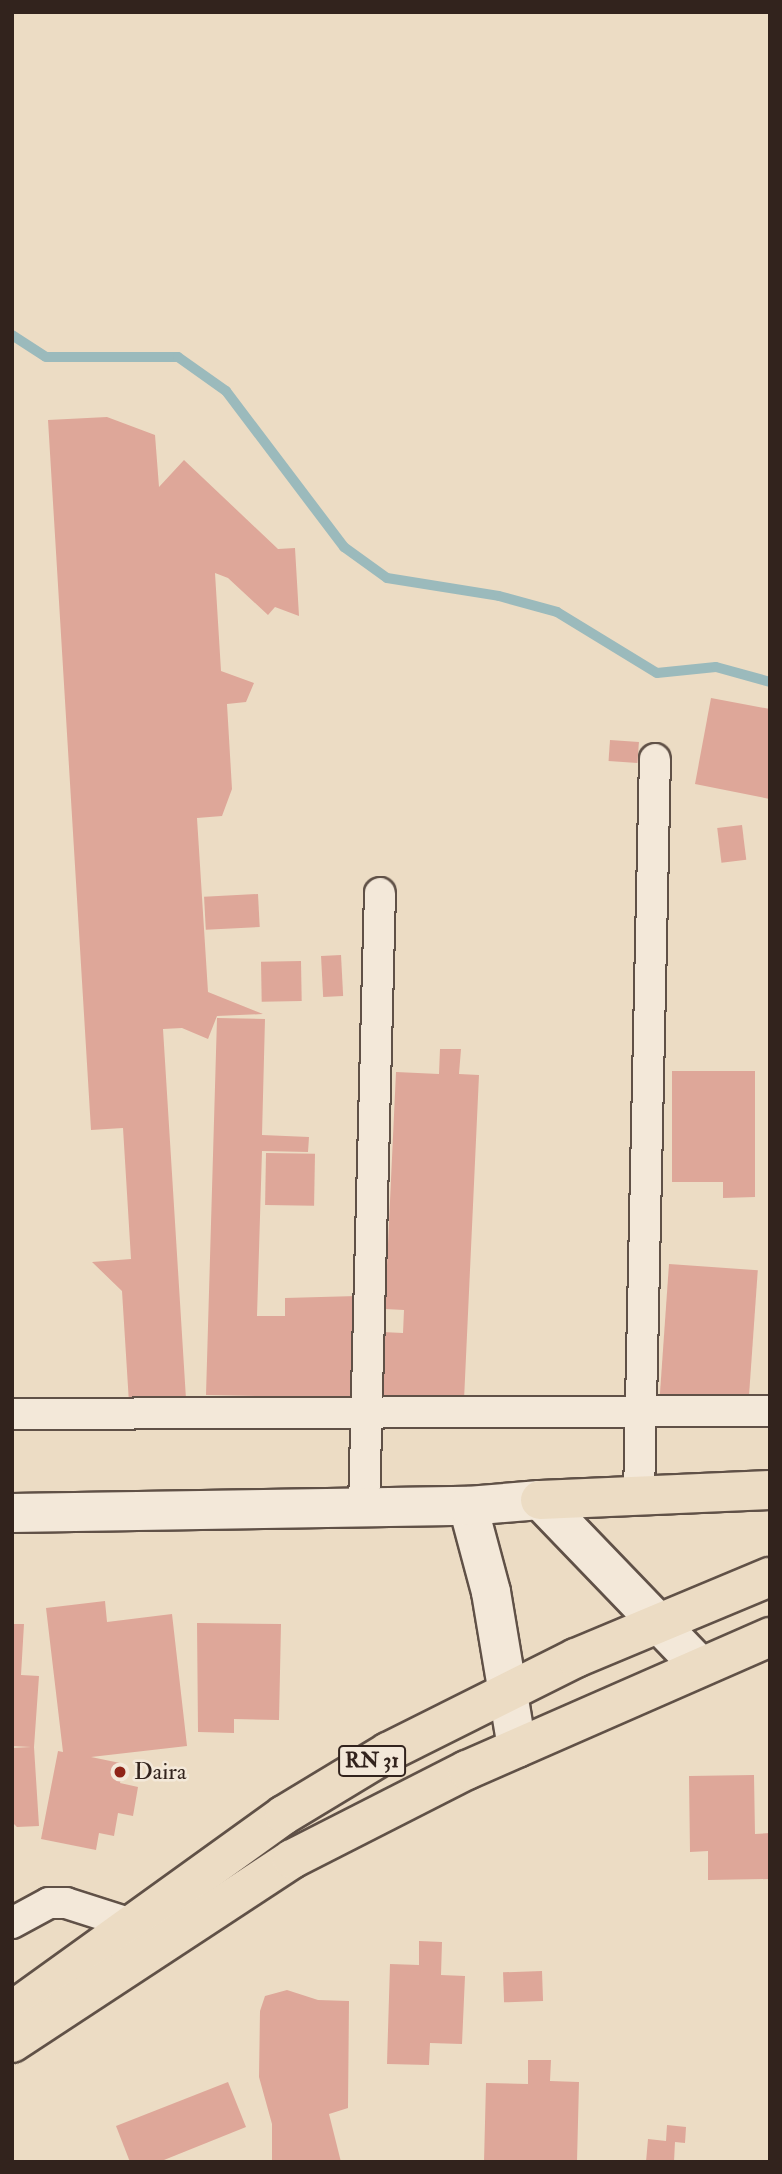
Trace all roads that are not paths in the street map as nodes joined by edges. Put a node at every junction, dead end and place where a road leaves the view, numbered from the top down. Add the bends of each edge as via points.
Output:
1 (655, 759) dead end
2 (380, 892) dead end
3 (770, 1411) edge
4 (368, 1413) junction
5 (642, 1413) junction
6 (12, 1414) edge
7 (770, 1490) edge
8 (639, 1496) junction
9 (540, 1500) junction
10 (468, 1506) junction
11 (364, 1507) junction
12 (12, 1513) edge
13 (770, 1577) edge
14 (656, 1623) junction
15 (770, 1637) edge
16 (699, 1665) junction
17 (504, 1694) junction
18 (516, 1748) junction
19 (12, 1923) edge
20 (132, 1924) junction
21 (12, 2011) edge
22 (12, 2043) edge

1 - 5 street
2 - 4 street
3 - 5 street
4 - 5 street
4 - 6 street
4 - 11 street
5 - 8 street
7 - 8 highway
8 - 9 highway
9 - 10 street
9 - 14 street
10 - 11 street
10 - 17 street via 491,1592
11 - 12 street
13 - 14 highway, RN 31
14 - 16 street
14 - 17 highway, RN 31
15 - 16 highway, RN 31
16 - 18 highway, RN 31
17 - 18 street
17 - 20 highway, RN 31 via 388,1752 295,1808
18 - 22 highway, RN 31 via 292,1859
19 - 20 street via 49,1903 66,1903
20 - 21 highway, RN 31

